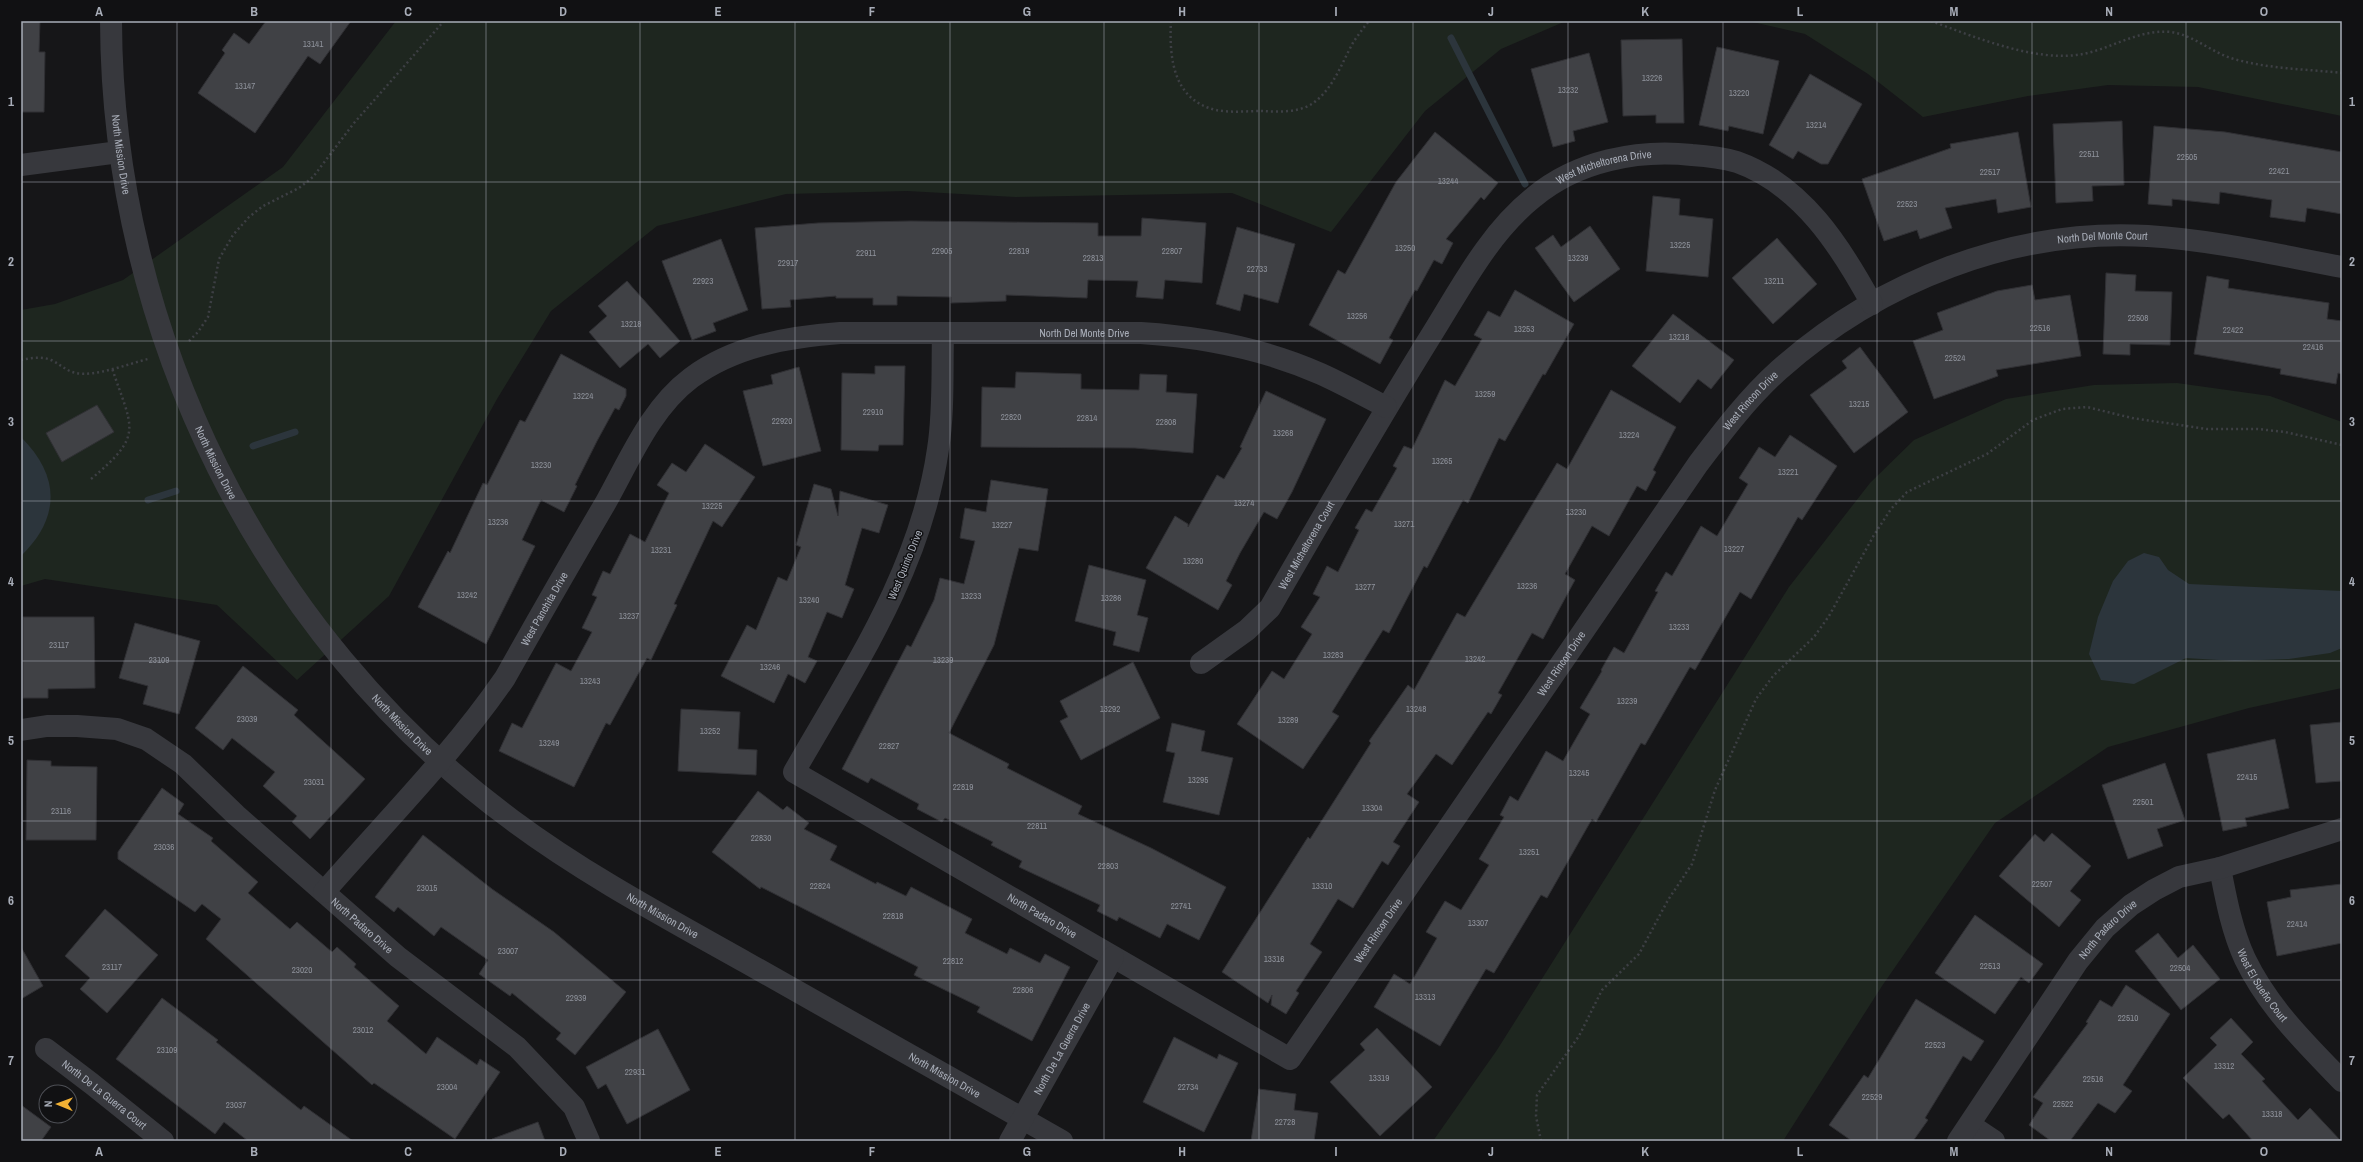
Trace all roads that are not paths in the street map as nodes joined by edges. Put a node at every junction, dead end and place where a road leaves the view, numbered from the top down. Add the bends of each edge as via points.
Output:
1 (111, 21) edge
2 (119, 152) junction
3 (21, 165) edge
4 (2342, 267) edge
5 (1872, 304) junction
6 (943, 334) junction
7 (769, 343) joint
8 (1386, 407) junction
9 (1201, 663) dead end
10 (21, 730) edge
11 (440, 761) junction
12 (794, 772) joint
13 (2342, 829) edge
14 (2220, 868) junction
15 (324, 892) junction
16 (1113, 957) junction
17 (46, 1049) dead end
18 (1290, 1059) joint
19 (2342, 1081) edge
20 (1023, 1119) junction
21 (1964, 1133) edge
22 (162, 1141) edge
23 (588, 1141) edge
24 (1010, 1141) edge
25 (1062, 1141) edge
26 (1994, 1141) edge

1 - 2 street, North Mission Drive via 113,90
2 - 3 street
2 - 11 street, North Mission Drive via 146,282 175,375 229,490 255,537 314,626 350,671
4 - 5 street, North Del Monte Court via 2191,240 2148,236 2075,237 1996,251 1898,290
5 - 8 street, West Micheltorena Drive via 1830,234 1790,193 1767,177 1737,162 1708,156 1648,153 1616,159 1563,177 1534,196 1510,220 1484,250
5 - 18 street, West Rincon Drive via 1830,330 1778,371 1724,430
6 - 7 street, North Del Monte Drive via 840,333 801,336
6 - 8 street, North Del Monte Drive via 1141,333 1183,336 1284,360 1320,374
6 - 12 street, West Quinto Drive via 939,448 917,538 887,608
7 - 11 street, West Panchita Drive via 726,357 691,378 670,397 636,444 616,485 505,678
8 - 9 street, West Micheltorena Court via 1270,608 1247,630
10 - 15 street, North Padaro Drive via 47,726 77,726 116,729 146,739 183,764 236,815
11 - 15 street, West Panchita Drive
11 - 20 street, North Mission Drive via 511,819 569,860 643,905
12 - 16 street, North Padaro Drive
13 - 14 street, North Padaro Drive
14 - 19 street, West El Sueño Court via 2232,922 2245,959 2263,991 2295,1034
14 - 21 street, North Padaro Drive via 2179,877 2154,890 2131,905 2105,928 2078,961
15 - 23 street, North Padaro Drive via 398,957 517,1047 574,1107
16 - 18 street, North Padaro Drive
16 - 20 street, North De La Guerra Drive
17 - 22 street, North De La Guerra Court
20 - 24 street, North De La Guerra Drive
20 - 25 street, North Mission Drive
21 - 26 street

